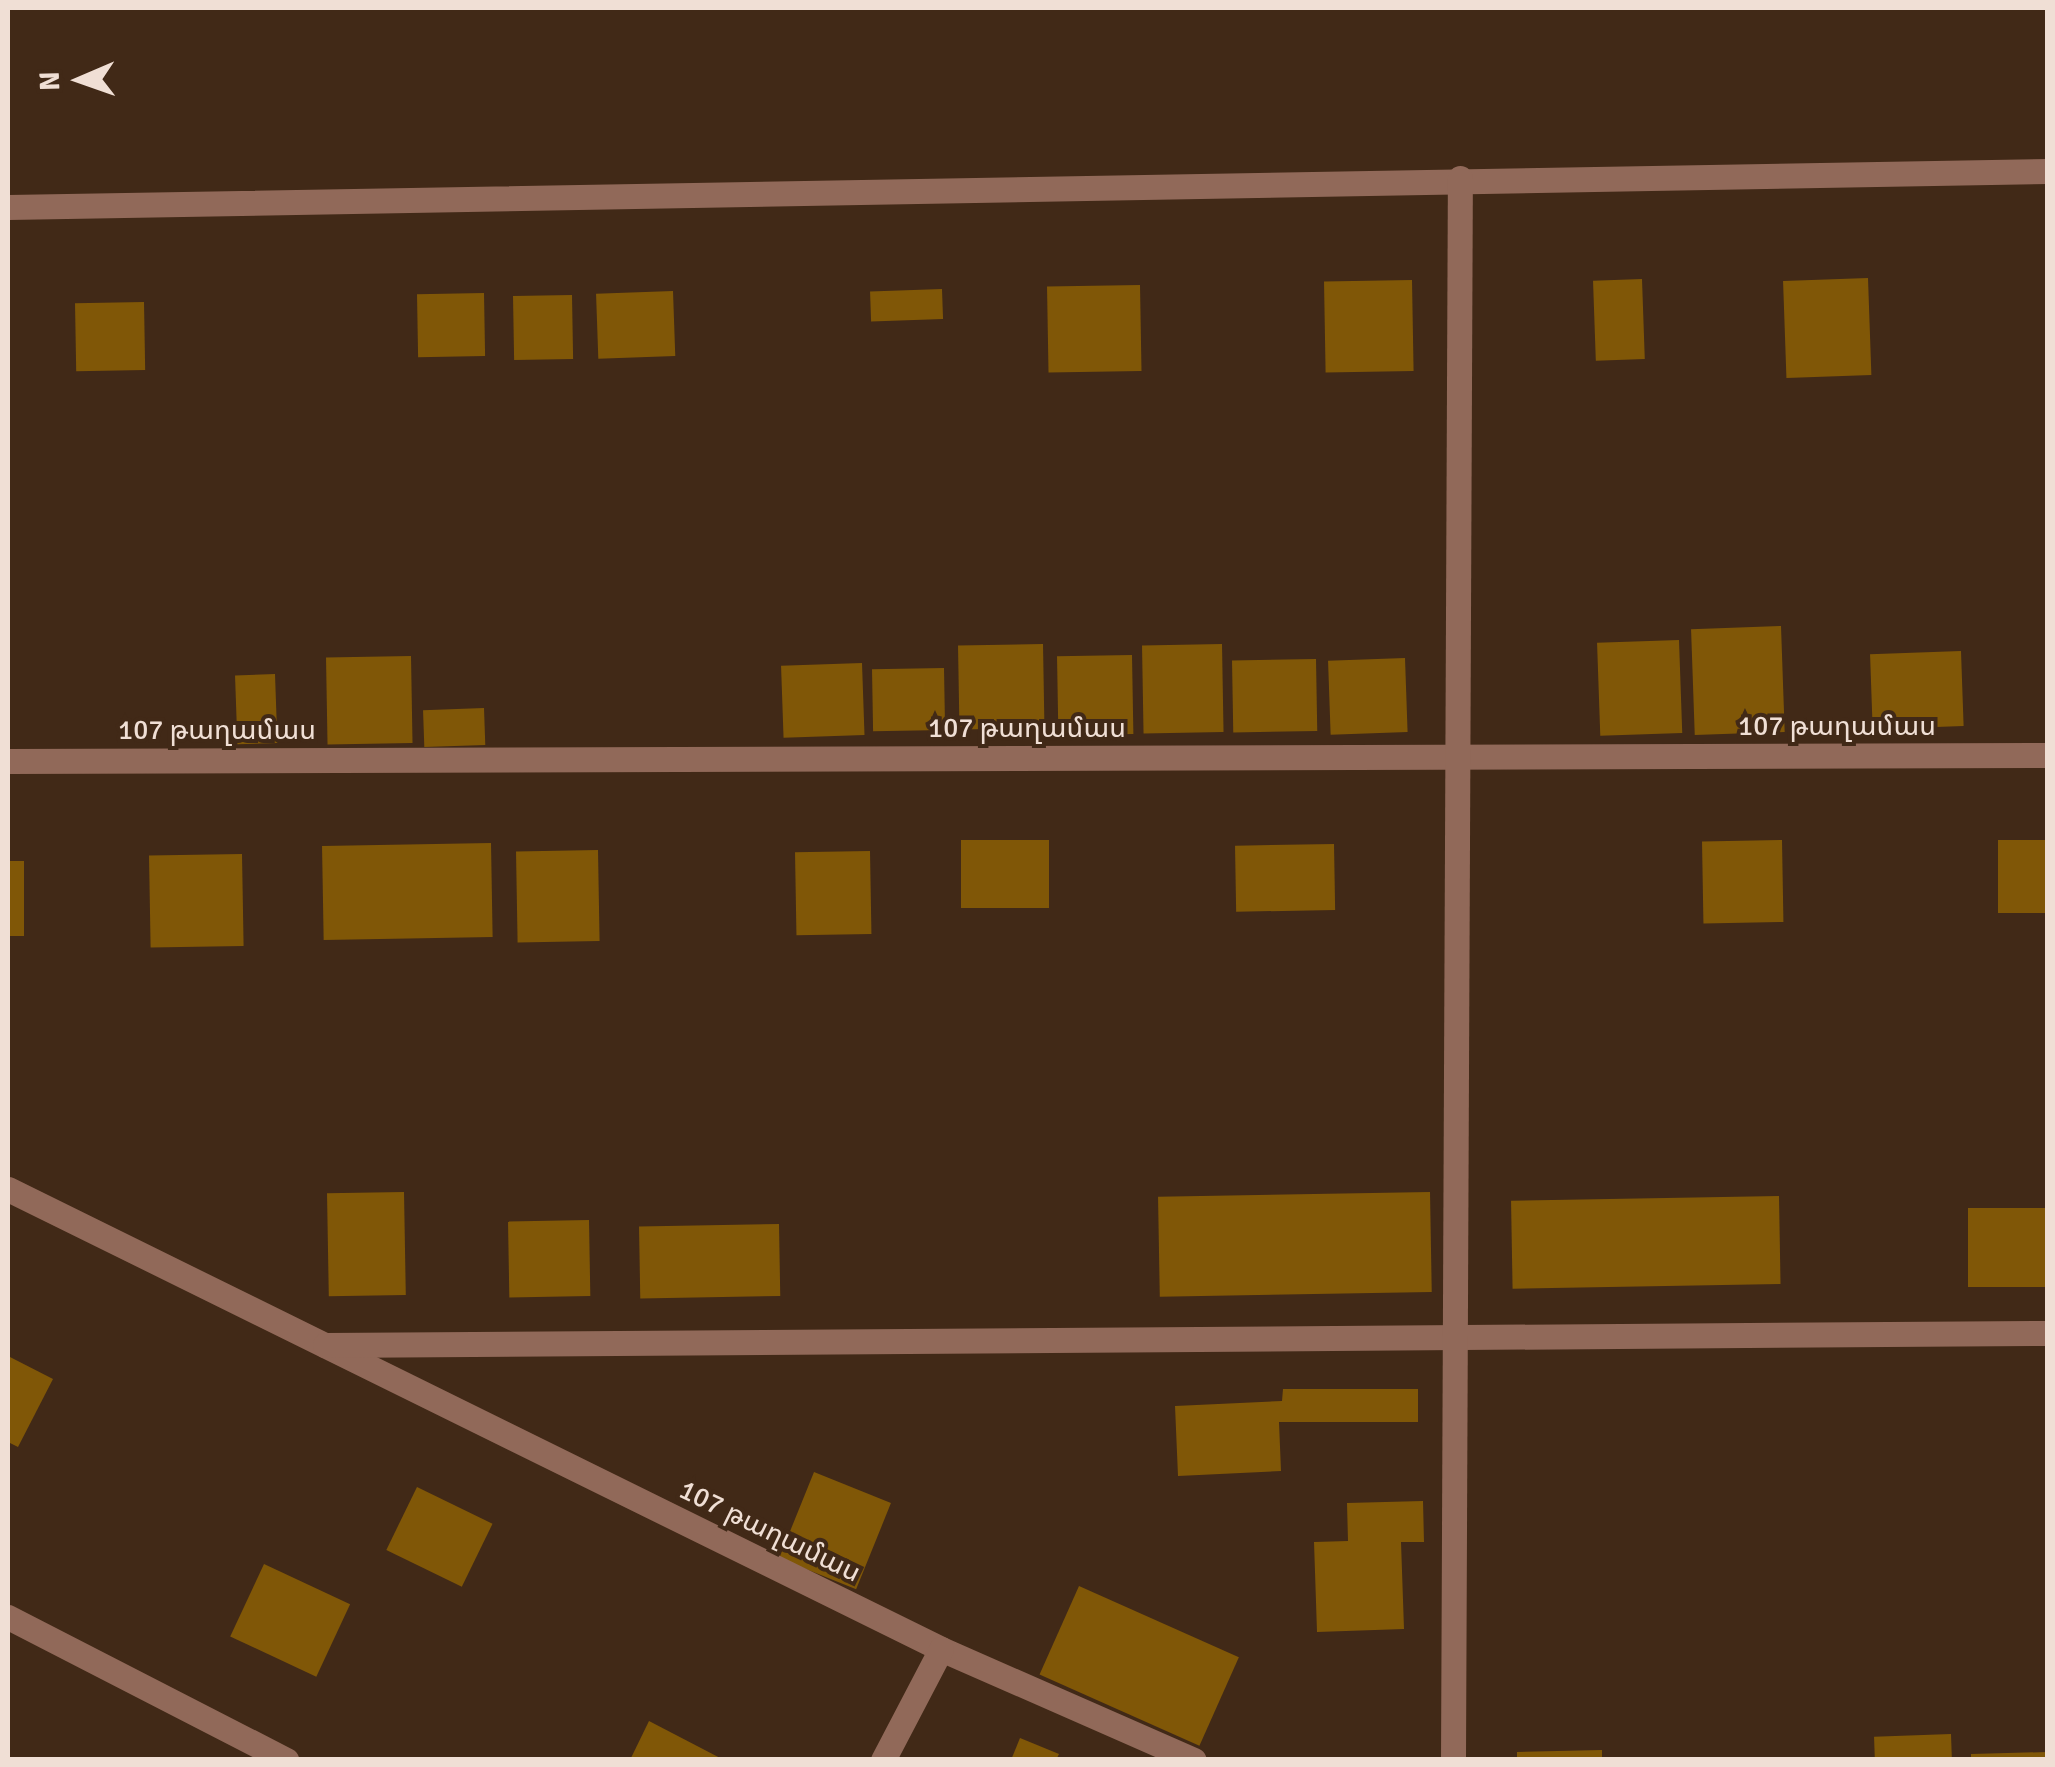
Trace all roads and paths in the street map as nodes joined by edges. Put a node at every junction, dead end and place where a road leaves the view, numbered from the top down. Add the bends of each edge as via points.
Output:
1 (2048, 171) edge
2 (1460, 178) junction
3 (8, 207) edge
4 (2048, 755) edge
5 (1460, 757) junction
6 (8, 760) edge
7 (8, 1189) edge
8 (2048, 1333) edge
9 (1460, 1337) junction
10 (324, 1344) junction
11 (8, 1617) edge
12 (940, 1649) junction
13 (286, 1760) edge
14 (884, 1760) edge
15 (1194, 1760) edge
16 (1453, 1760) edge

1 - 2 street
2 - 3 street
2 - 5 street
4 - 5 street, 107 թաղամաս
5 - 6 street, 107 թաղամաս
5 - 9 street
7 - 10 street, 107 թաղամաս
8 - 9 street, 107 թաղամաս
9 - 10 street, 107 թաղամաս
9 - 16 street
10 - 12 street, 107 թաղամաս
11 - 13 street
12 - 14 street
12 - 15 street, 107 թաղամաս

